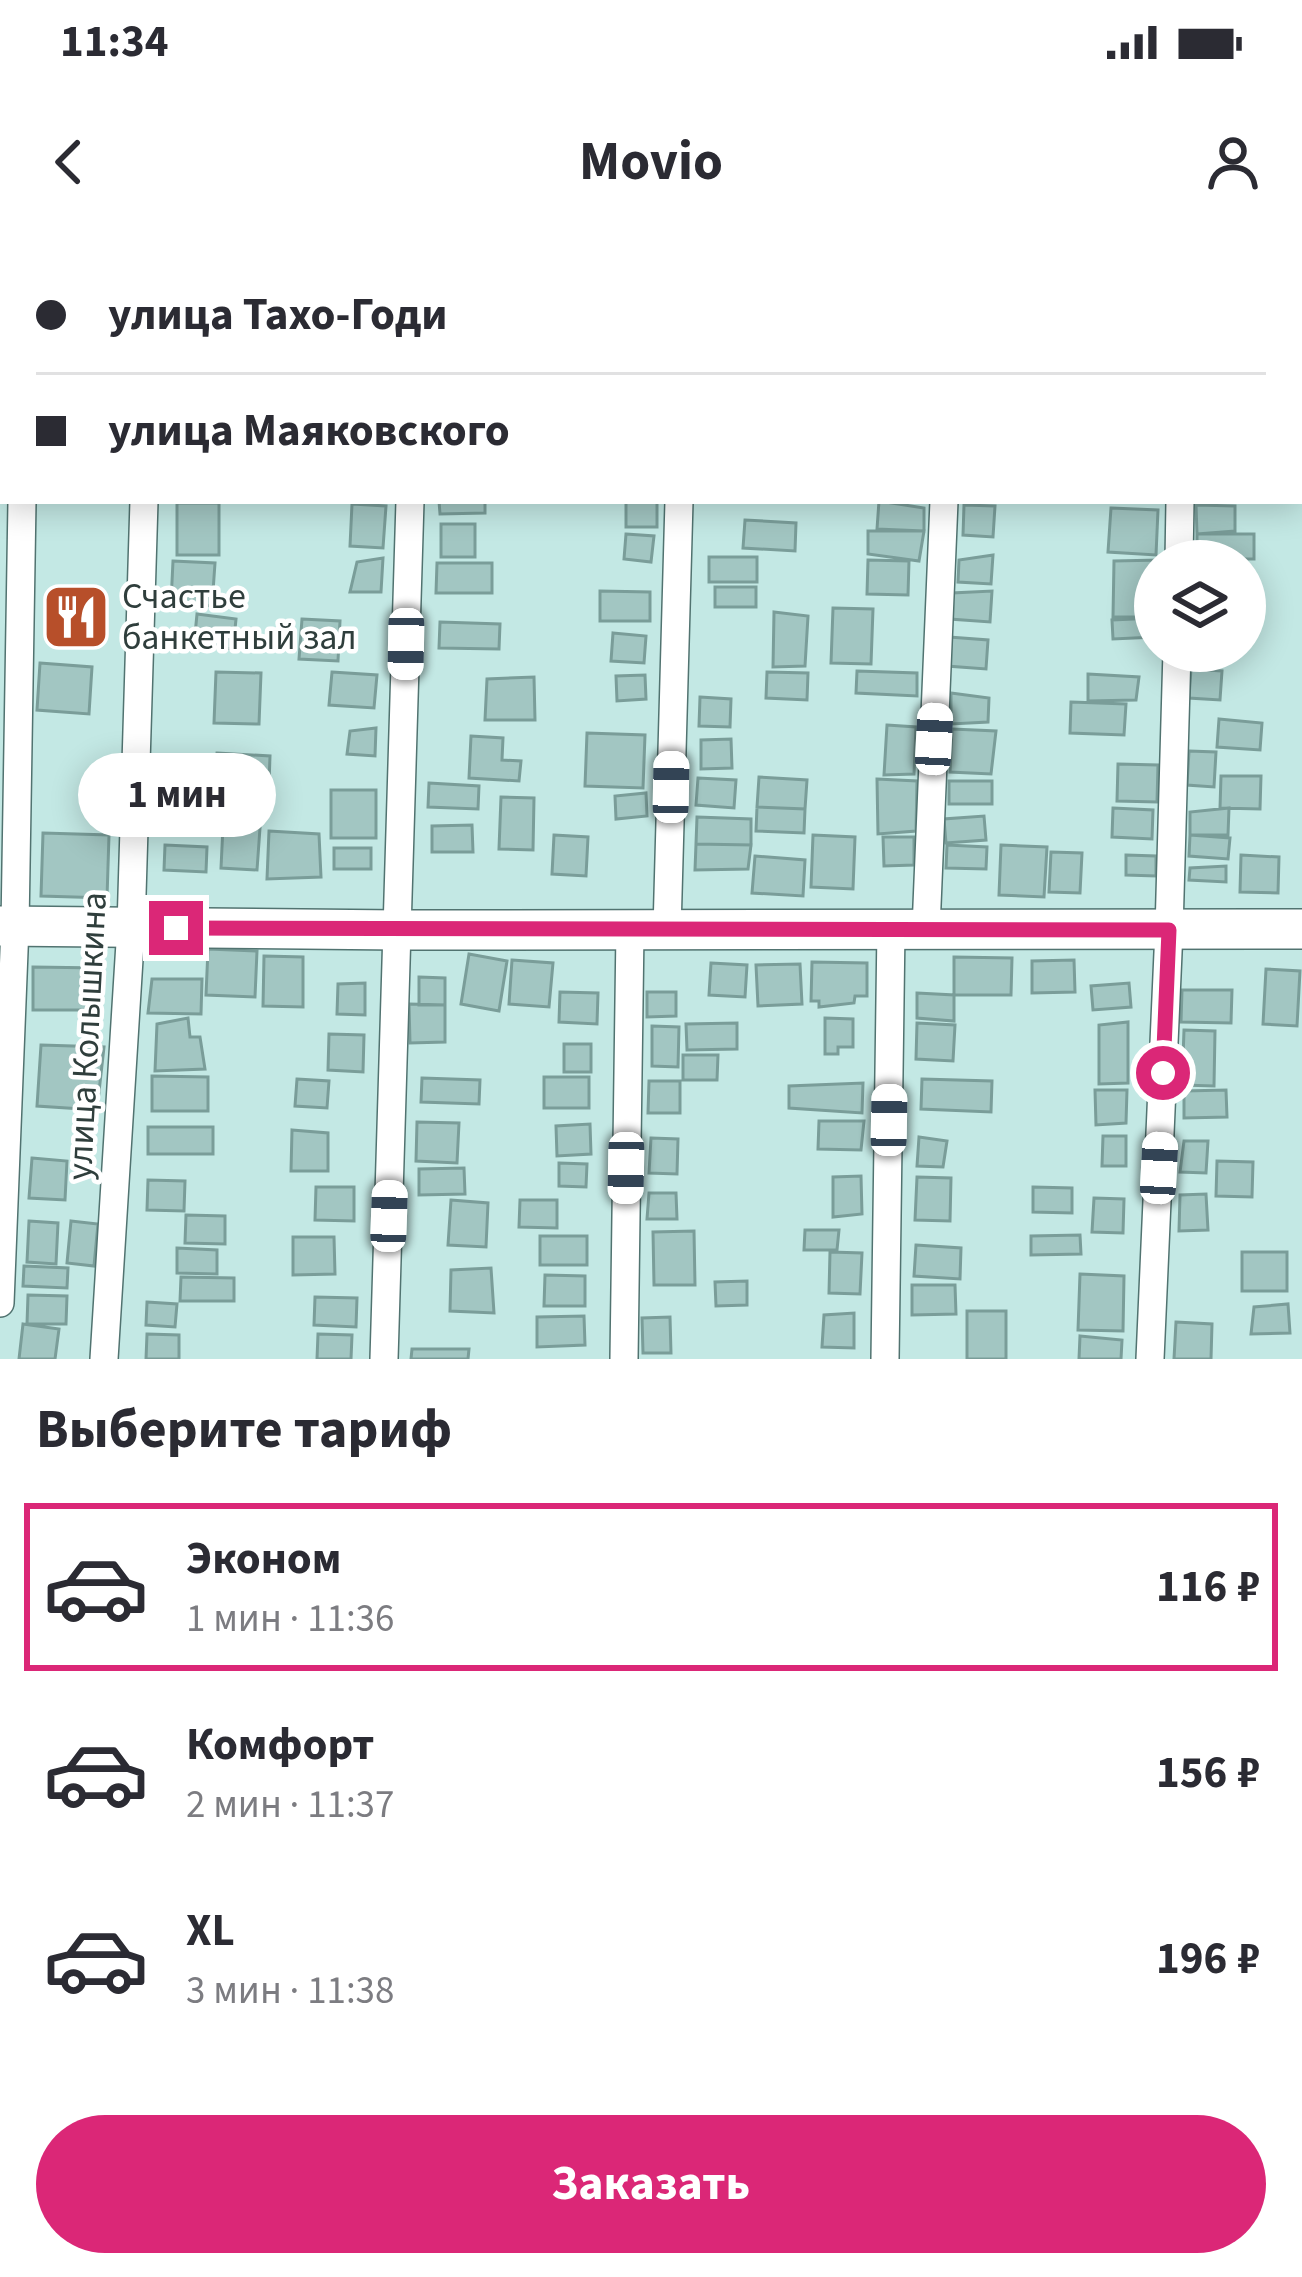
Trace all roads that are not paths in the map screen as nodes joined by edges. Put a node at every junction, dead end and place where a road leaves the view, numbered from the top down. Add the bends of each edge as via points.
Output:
1 (22, 504) edge
2 (144, 504) edge
3 (410, 504) edge
4 (679, 504) edge
5 (944, 504) edge
6 (1180, 504) edge
7 (1179, 540) edge
8 (1176, 672) edge
9 (8, 926) edge
10 (130, 927) junction
11 (909, 928) junction
12 (1302, 929) edge
13 (399, 930) junction
14 (648, 930) junction
15 (1169, 930) junction
16 (0, 1303) edge
17 (104, 1359) edge
18 (384, 1359) edge
19 (623, 1359) edge
20 (885, 1359) edge
21 (1150, 1359) edge

1 - 9 street
2 - 10 street, улица Колышкина
3 - 13 street
4 - 14 street
5 - 11 street
6 - 7 street
8 - 15 street
9 - 10 street
9 - 16 street
10 - 13 street
10 - 17 street, улица Колышкина
11 - 14 street
11 - 15 street
11 - 20 street
12 - 15 street
13 - 14 street
13 - 18 street
14 - 19 street
15 - 21 street

